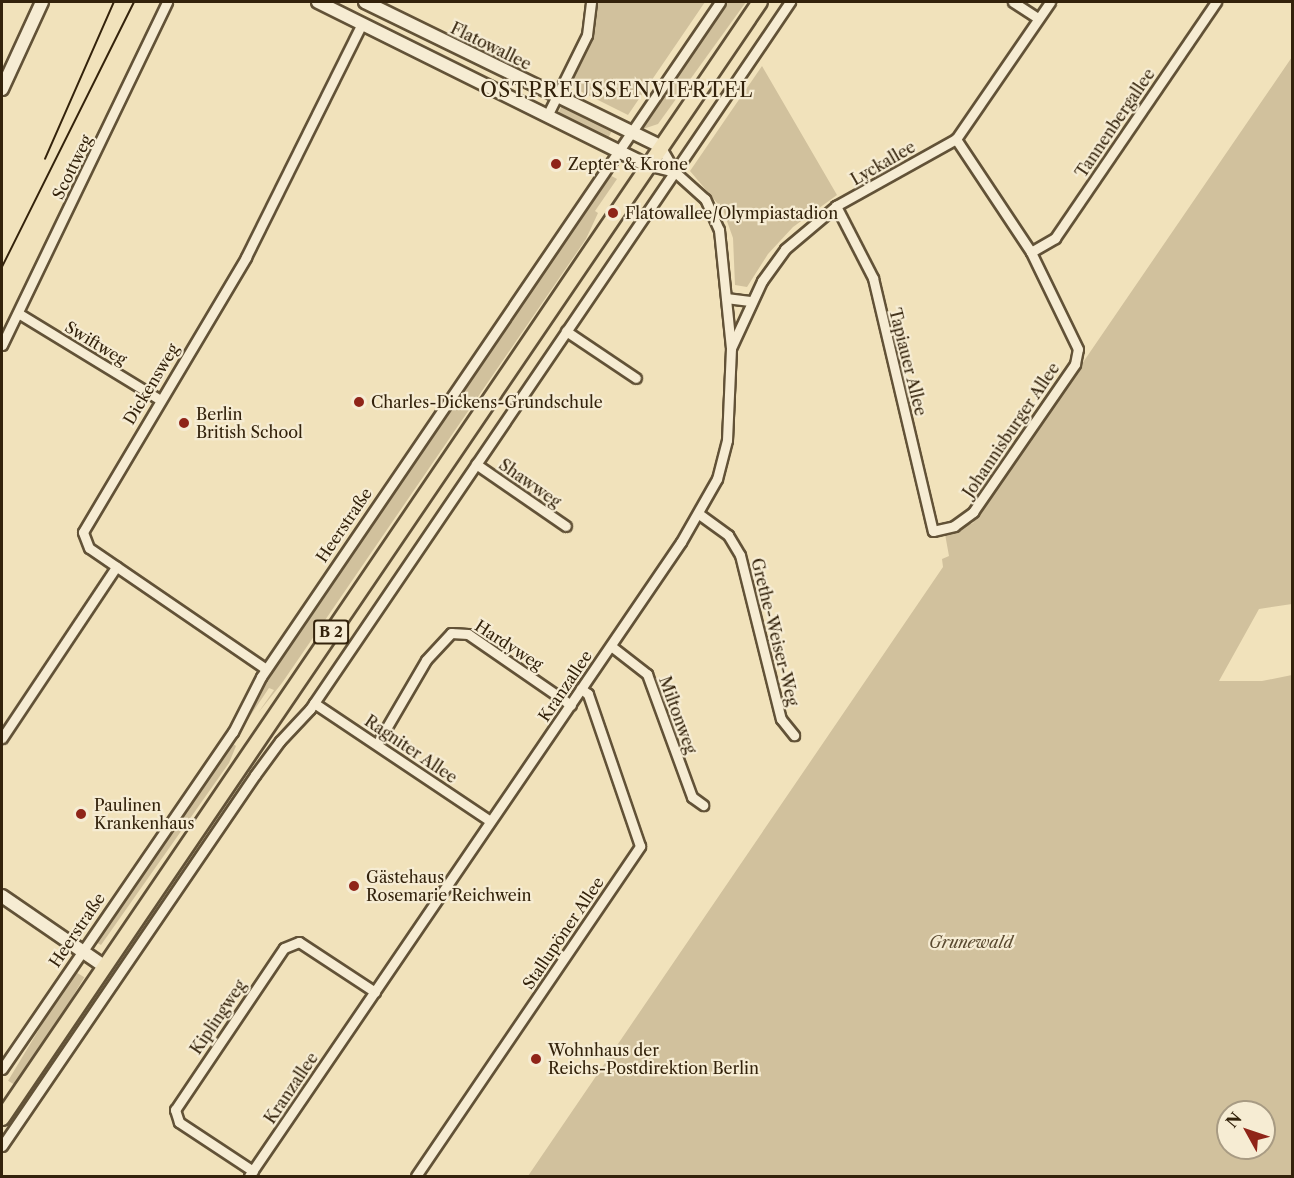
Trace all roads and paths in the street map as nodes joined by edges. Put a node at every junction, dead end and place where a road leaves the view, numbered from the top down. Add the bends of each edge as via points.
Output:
1 (42, 2) edge
2 (167, 2) edge
3 (318, 2) edge
4 (591, 2) edge
5 (720, 2) edge
6 (760, 2) edge
7 (790, 2) edge
8 (1013, 2) edge
9 (1050, 2) edge
10 (1216, 2) edge
11 (368, 3) edge
12 (1038, 18) junction
13 (362, 23) junction
14 (2, 89) edge
15 (557, 97) junction
16 (547, 116) junction
17 (630, 133) junction
18 (956, 138) junction
19 (660, 146) junction
20 (618, 151) junction
21 (647, 165) junction
22 (675, 172) junction
23 (836, 206) junction
24 (1030, 252) junction
25 (726, 298) junction
26 (752, 300) junction
27 (18, 313) junction
28 (566, 331) junction
29 (2, 345) edge
30 (731, 348) junction
31 (636, 378) dead end
32 (159, 399) junction
33 (476, 464) junction
34 (699, 514) junction
35 (566, 526) dead end
36 (933, 531) joint
37 (116, 567) junction
38 (611, 646) junction
39 (266, 669) junction
40 (581, 689) junction
41 (314, 703) junction
42 (571, 705) junction
43 (794, 735) dead end
44 (2, 738) edge
45 (377, 744) junction
46 (703, 805) dead end
47 (490, 821) junction
48 (2, 896) edge
49 (82, 950) junction
50 (104, 966) junction
51 (375, 992) junction
52 (2, 1069) edge
53 (2, 1118) edge
54 (2, 1146) edge
55 (251, 1174) edge
56 (416, 1176) edge

1 - 14 main road
2 - 27 street, Scottweg
3 - 13 main road
4 - 15 street via 587,35
5 - 17 street, Heerstraße
6 - 19 main road, B 2
7 - 22 street
8 - 12 street
9 - 12 street, Lyckallee
10 - 24 street, Tannenbergallee via 1055,238
11 - 13 main road, Flatowallee
11 - 15 main road, Flatowallee
12 - 18 street, Lyckallee
13 - 16 main road
13 - 32 street, Dickensweg via 246,257
15 - 16 street
15 - 17 main road, Flatowallee
16 - 20 main road
17 - 19 main road, Flatowallee
17 - 20 street, Heerstraße
18 - 23 street, Lyckallee
18 - 24 street, Johannisburger Allee
19 - 21 main road, B 2
19 - 22 street
20 - 21 main road
20 - 39 street, Heerstraße
21 - 22 street
21 - 50 main road, B 2
22 - 25 street, Kranzallee via 698,191 717,221
22 - 28 street
23 - 26 street, Lyckallee via 785,249
23 - 36 street, Tapiauer Allee via 873,278
24 - 36 street, Johannisburger Allee via 1077,341 1075,364 973,512 954,526
25 - 26 street
25 - 30 street, Kranzallee
26 - 30 street, Lyckallee
27 - 29 street, Scottweg
27 - 32 street, Swiftweg
28 - 31 street
28 - 33 street
30 - 34 street, Kranzallee via 727,440 717,479
32 - 37 street, Dickensweg via 82,531 89,548
33 - 35 street, Shawweg
33 - 41 street
34 - 38 street, Kranzallee
34 - 43 street, Grethe-Weiser-Weg via 728,535 740,555 782,719
37 - 39 street
37 - 44 street
38 - 40 street, Kranzallee
38 - 46 street, Miltonweg via 647,674 692,797
39 - 49 street, Heerstraße via 233,732
40 - 42 street, Kranzallee
40 - 56 street, Stallupöner Allee via 588,694 640,846
41 - 45 street, Ragniter Allee
41 - 54 street via 261,766
42 - 45 street, Hardyweg via 468,634 451,633 426,660
42 - 47 street, Kranzallee
45 - 47 street, Ragniter Allee
47 - 51 street, Kranzallee
48 - 49 main road
49 - 50 main road
49 - 52 street, Heerstraße
50 - 53 main road, B 2
51 - 55 street, Kranzallee
51 - 55 street, Kiplingweg via 299,942 284,948 176,1110 179,1122

